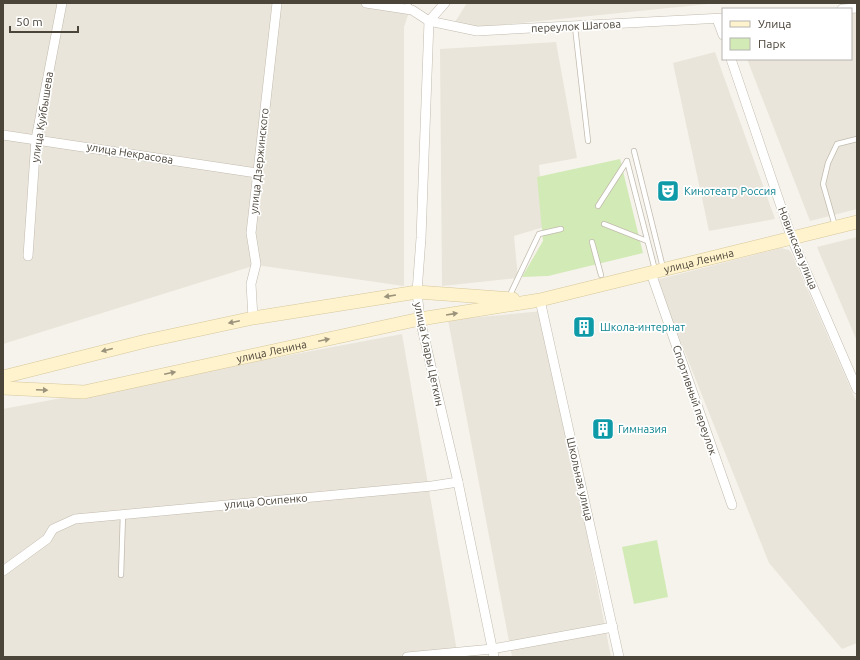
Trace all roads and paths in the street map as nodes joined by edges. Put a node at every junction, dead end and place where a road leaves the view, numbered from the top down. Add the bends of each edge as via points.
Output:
1 (62, 3) edge
2 (277, 3) edge
3 (366, 3) edge
4 (445, 3) edge
5 (411, 5) edge
6 (720, 19) edge
7 (429, 21) junction
8 (575, 27) junction
9 (722, 30) edge
10 (731, 60) edge
11 (3, 135) edge
12 (36, 138) junction
13 (857, 139) edge
14 (588, 141) dead end
15 (634, 151) dead end
16 (257, 173) junction
17 (598, 206) dead end
18 (857, 222) edge
19 (604, 224) dead end
20 (836, 227) junction
21 (561, 229) dead end
22 (792, 238) junction
23 (647, 241) junction
24 (592, 242) dead end
25 (28, 256) dead end
26 (656, 272) junction
27 (601, 275) dead end
28 (416, 292) junction
29 (508, 299) junction
30 (540, 300) junction
31 (253, 318) junction
32 (420, 319) junction
33 (3, 377) edge
34 (3, 388) edge
35 (857, 389) edge
36 (458, 482) junction
37 (732, 505) dead end
38 (123, 514) junction
39 (3, 571) edge
40 (121, 575) dead end
41 (613, 627) junction
42 (493, 653) edge
43 (407, 657) edge
44 (619, 657) edge

1 - 12 street, улица Куйбышева
2 - 16 street, улица Дзержинского
3 - 5 street
4 - 7 street
5 - 7 street
6 - 8 street, переулок Шагова
6 - 9 street
7 - 8 street, переулок Шагова via 477,31
7 - 28 street, улица Клары Цеткин via 421,238
8 - 14 lane
10 - 22 street, Новинская улица
11 - 12 street, улица Некрасова
12 - 16 street, улица Некрасова
12 - 25 street, улица Куйбышева
13 - 20 lane via 837,144 828,163 823,184
15 - 26 lane
16 - 31 street, улица Дзержинского via 251,233 256,264 250,284
17 - 23 lane via 627,161
18 - 20 main road, улица Ленина
19 - 23 lane
20 - 22 main road, улица Ленина
21 - 29 lane via 538,234
22 - 26 main road, улица Ленина
22 - 35 street, Новинская улица
23 - 26 lane
24 - 27 lane
26 - 30 main road, улица Ленина
26 - 37 street, Спортивный переулок
28 - 29 main road, улица Ленина
28 -> 31 main road, улица Ленина
28 - 32 street, улица Клары Цеткин
29 - 30 main road, улица Ленина
32 -> 30 main road, улица Ленина
30 - 41 street, Школьная улица
31 -> 33 main road, улица Ленина via 146,341
34 -> 32 main road, улица Ленина via 84,392
32 - 36 street, улица Клары Цеткин
36 - 38 street, улица Осипенко
36 - 42 street, улица Клары Цеткин
38 - 39 street, улица Осипенко via 74,519 53,528 47,540
38 - 40 lane
41 - 42 street
41 - 44 street, Школьная улица
42 - 43 street

